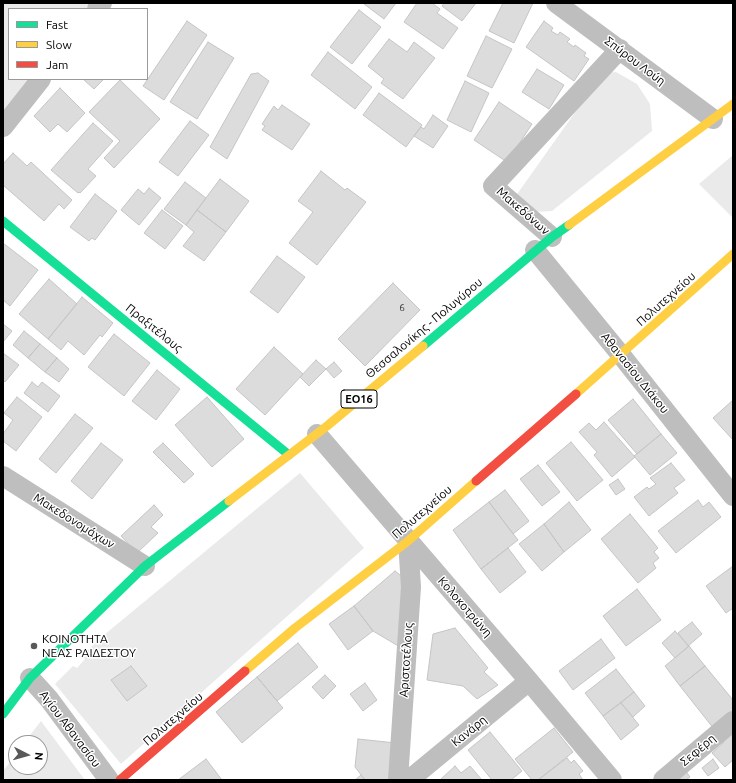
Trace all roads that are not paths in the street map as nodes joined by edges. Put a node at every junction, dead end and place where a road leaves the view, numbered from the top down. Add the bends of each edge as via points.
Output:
1 (556, 3) edge
2 (620, 49) junction
3 (40, 80) edge
4 (733, 104) edge
5 (713, 120) junction
6 (3, 127) edge
7 (3, 221) edge
8 (552, 237) junction
9 (535, 250) junction
10 (733, 254) edge
11 (621, 355) junction
12 (317, 434) junction
13 (289, 455) junction
14 (3, 476) edge
15 (733, 496) edge
16 (408, 541) junction
17 (145, 566) junction
18 (30, 678) junction
19 (529, 681) junction
20 (3, 714) edge
21 (733, 721) edge
22 (109, 780) edge
23 (120, 780) edge
24 (398, 780) edge
25 (408, 780) edge
26 (612, 780) edge
27 (664, 780) edge

1 - 2 street, Σπύρου Λούη
2 - 5 street, Σπύρου Λούη
2 - 8 street, Μακεδόνων via 493,186
3 - 6 street
4 - 5 street, Θεσσαλονίκης - Πολυγύρου / ΕΟ16
5 - 8 street, Θεσσαλονίκης - Πολυγύρου / ΕΟ16
7 - 13 street, Πραξιτέλους
8 - 9 street, Θεσσαλονίκης - Πολυγύρου / ΕΟ16
9 - 11 street, Αθανασίου Διάκου
9 - 12 street, Θεσσαλονίκης - Πολυγύρου / ΕΟ16
10 - 11 street, Πολυτεχνείου
11 - 15 street, Αθανασίου Διάκου
11 - 16 street, Πολυτεχνείου
12 - 13 street, Θεσσαλονίκης - Πολυγύρου / ΕΟ16
12 - 16 street, Κολοκοτρώνη
13 - 17 street, Θεσσαλονίκης - Πολυγύρου / ΕΟ16
14 - 17 street, Μακεδονομάχων
16 - 19 street, Κολοκοτρώνη
16 - 23 street, Πολυτεχνείου via 295,628
16 - 24 street, Αριστοτέλους via 411,587
17 - 18 street, Θεσσαλονίκης - Πολυγύρου / ΕΟ16
18 - 20 street, Θεσσαλονίκης - Πολυγύρου / ΕΟ16
18 - 22 street, Αγίου Αθανασίου via 49,699
19 - 25 street, Κανάρη
19 - 26 street, Κολοκοτρώνη
21 - 27 street, Σεφέρη

